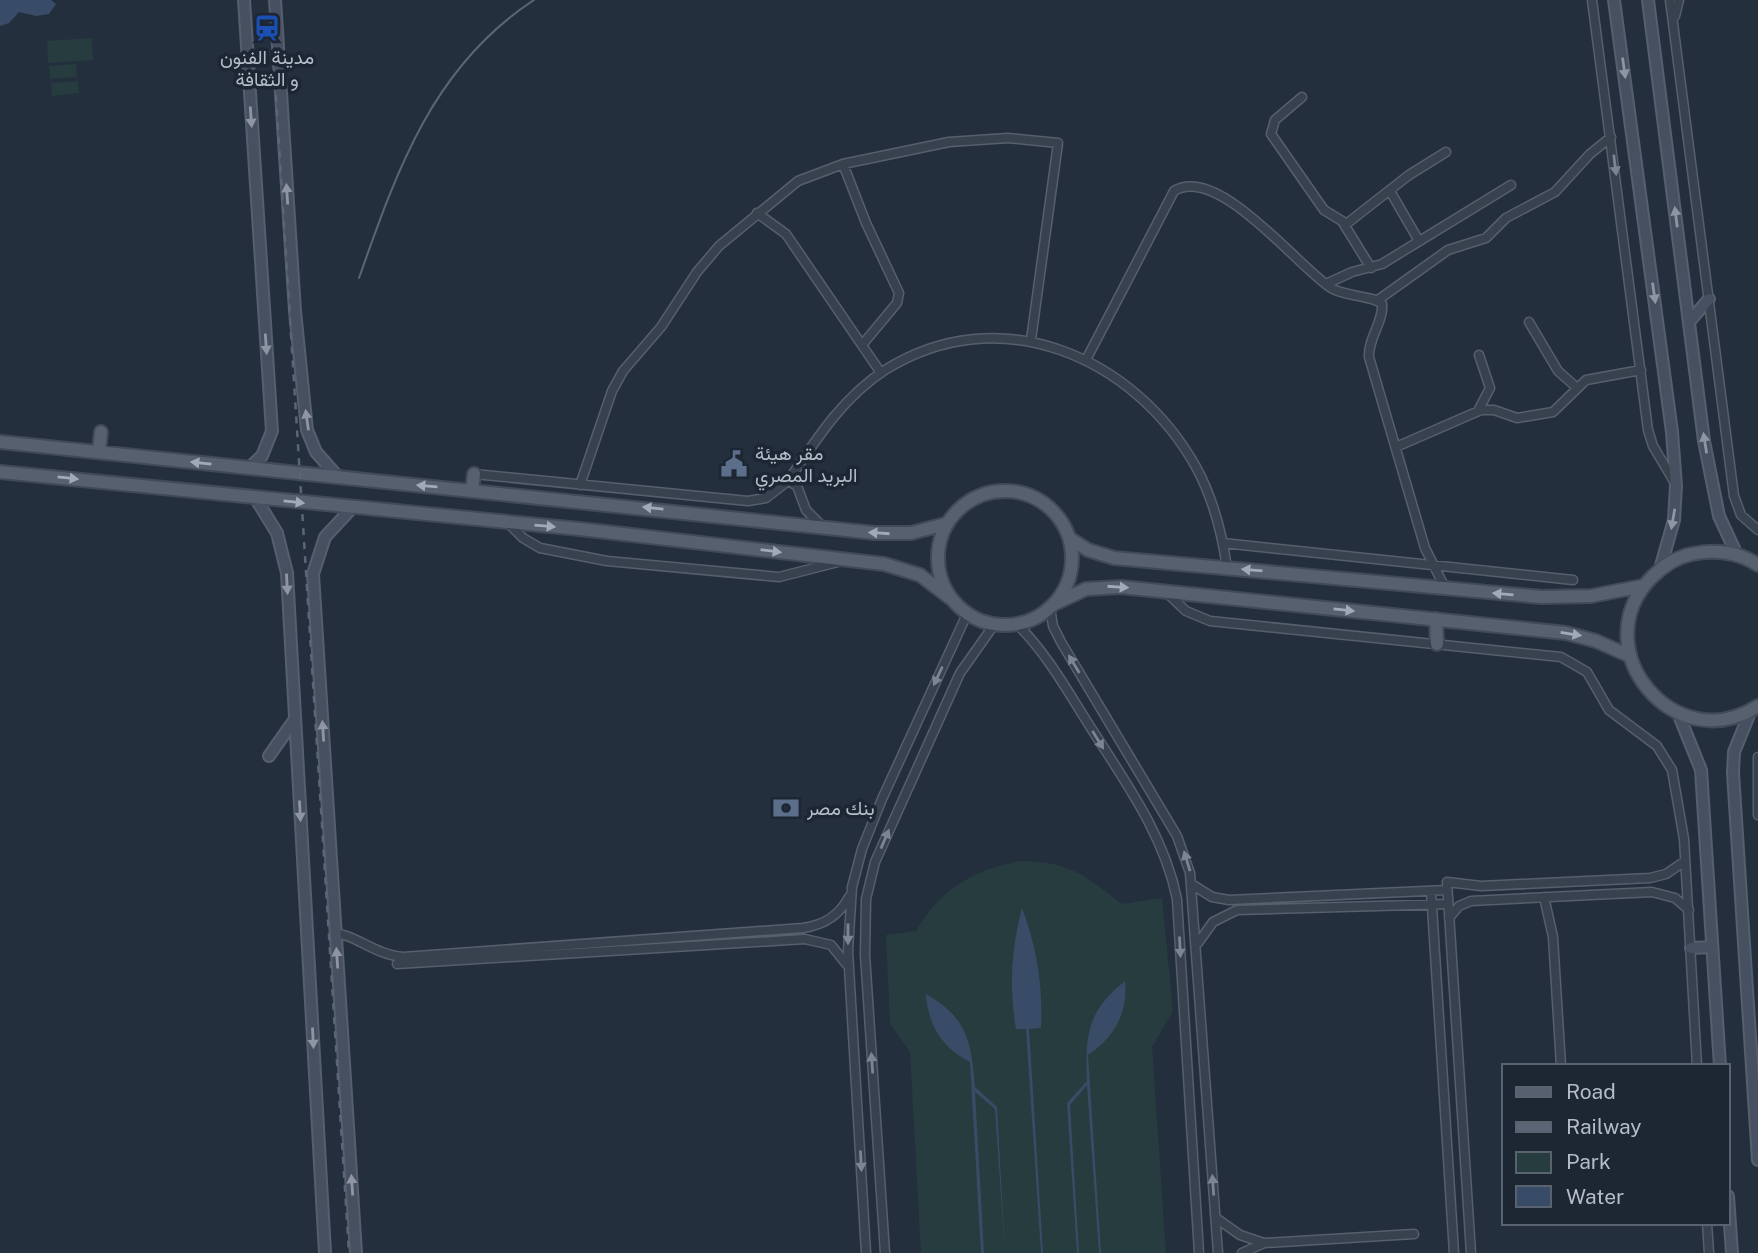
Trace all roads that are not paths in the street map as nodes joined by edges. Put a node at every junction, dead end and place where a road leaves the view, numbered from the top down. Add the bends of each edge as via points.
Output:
1 (244, 0) edge
2 (275, 0) edge
3 (1592, 0) edge
4 (1614, 0) edge
5 (1648, 0) edge
6 (1670, 0) edge
7 (1679, 0) edge
8 (1675, 30) junction
9 (1303, 97) dead end
10 (1611, 137) junction
11 (1446, 152) dead end
12 (843, 163) junction
13 (1511, 185) dead end
14 (1390, 191) junction
15 (757, 213) junction
16 (1345, 225) junction
17 (1419, 241) junction
18 (1371, 268) junction
19 (1326, 284) junction
20 (1709, 299) junction
21 (1378, 300) junction
22 (1529, 321) dead end
23 (1689, 322) junction
24 (1031, 340) junction
25 (862, 345) junction
26 (1479, 355) dead end
27 (1086, 360) junction
28 (1641, 370) junction
29 (881, 373) junction
30 (1576, 387) junction
31 (1479, 411) junction
32 (101, 432) dead end
33 (0, 442) edge
34 (1396, 447) junction
35 (99, 452) junction
36 (249, 468) junction
37 (0, 472) edge
38 (474, 474) joint
39 (339, 478) junction
40 (788, 481) junction
41 (580, 485) junction
42 (1676, 486) junction
43 (472, 491) junction
44 (256, 499) junction
45 (352, 508) junction
46 (508, 523) junction
47 (946, 524) junction
48 (823, 527) junction
49 (1758, 530) edge
50 (1069, 538) junction
51 (1223, 543) junction
52 (1737, 555) junction
53 (845, 559) junction
54 (1758, 565) edge
55 (1227, 568) junction
56 (1434, 568) junction
57 (1660, 569) junction
58 (1573, 580) dead end
59 (1643, 586) junction
60 (1445, 589) junction
61 (1166, 592) junction
62 (950, 598) junction
63 (1052, 606) junction
64 (967, 614) junction
65 (1436, 619) junction
66 (1017, 624) junction
67 (994, 625) junction
68 (1437, 643) junction
69 (1630, 656) junction
70 (1754, 708) edge
71 (1678, 713) junction
72 (295, 719) junction
73 (269, 756) dead end
74 (1758, 757) edge
75 (1758, 815) edge
76 (1685, 861) junction
77 (1193, 885) junction
78 (1447, 886) junction
79 (852, 887) junction
80 (1431, 891) junction
81 (1544, 897) junction
82 (1448, 904) junction
83 (1432, 905) junction
84 (1689, 910) junction
85 (1449, 918) junction
86 (335, 934) junction
87 (1744, 940) junction
88 (1758, 940) edge
89 (1198, 943) junction
90 (611, 946) junction
91 (593, 947) junction
92 (1712, 947) junction
93 (1690, 948) junction
94 (397, 964) dead end
95 (850, 972) junction
96 (1561, 1064) edge
97 (1698, 1064) edge
98 (1720, 1064) edge
99 (1758, 1160) edge
100 (1216, 1218) junction
101 (1730, 1224) edge
102 (1707, 1225) edge
103 (1414, 1234) dead end
104 (1264, 1243) junction
105 (325, 1253) edge
106 (356, 1253) edge
107 (866, 1253) edge
108 (885, 1253) edge
109 (1199, 1253) edge
110 (1218, 1253) edge
111 (1242, 1253) edge
112 (1454, 1253) edge
113 (1471, 1253) edge
114 (1709, 1253) edge
115 (1732, 1253) edge

1 -> 36 street via 272,431 267,448
39 -> 2 street via 322,462 307,430
3 - 10 street
4 -> 42 street via 1671,418
23 -> 5 street
6 - 8 street
7 - 8 street
8 - 20 street
9 - 16 street via 1275,120 1271,134 1324,210
10 - 21 street via 1555,192 1506,218 1486,238 1448,250
10 -> 28 street
11 - 14 street
12 - 15 street via 805,176
12 - 24 street via 968,139 1058,144
12 - 25 street via 899,293 897,303
13 - 17 street
14 - 16 street
14 - 17 street
15 - 25 street via 786,234
15 - 41 street via 708,259 619,377
16 - 18 street
17 - 18 street
18 - 19 street
19 - 21 street via 1345,295
19 - 27 street via 1249,215 1203,188 1185,186 1170,196
20 - 23 street
20 - 49 street via 1734,496 1741,515
21 - 34 street via 1383,309 1369,357
22 - 30 street via 1558,371
52 -> 23 street via 1714,494
24 - 27 street
24 - 29 street via 998,337 951,343
25 - 29 street
26 - 31 street via 1490,388
27 - 51 street via 1130,388 1183,446 1208,492
28 - 30 street via 1590,379
28 - 42 street via 1651,441
29 - 40 street via 833,416
30 - 31 street via 1553,412 1521,418
31 - 34 street
32 - 35 main road
33 - 35 main road
34 - 56 street
36 -> 35 main road
36 - 39 main road
37 -> 44 main road
38 - 41 street
38 - 43 main road
43 -> 39 main road
40 - 41 street via 766,498 753,501
40 - 48 street via 797,486 806,510
42 -> 57 street via 1674,520
48 -> 43 main road
44 -> 45 main road
44 -> 72 street via 284,553
45 - 46 main road
86 -> 45 street via 313,575 324,537
46 -> 53 main road
46 - 53 street via 540,548 607,561 779,577
47 -> 48 main road via 893,534
47 - 50 main road via 974,498 1012,491 1047,506
47 - 62 main road via 937,561
50 - 55 main road via 1105,556
50 - 63 main road via 1070,573
51 - 55 street
51 - 56 street
52 - 54 main road
52 - 57 main road via 1705,551
53 - 62 main road via 903,569 936,585
60 -> 55 main road
56 - 58 street
56 - 60 street
57 - 59 main road
59 -> 60 main road via 1567,598
59 - 69 main road via 1629,620
63 -> 61 main road via 1074,593 1102,586
61 -> 65 main road
61 - 68 street via 1186,611 1210,621
62 - 64 main road
63 - 66 main road
77 -> 63 street via 1177,836 1061,642 1053,626
64 - 67 main road
64 -> 79 street via 881,799
65 - 68 main road
65 -> 69 main road via 1581,636
66 - 67 main road
66 -> 109 street via 1045,655 1137,801 1173,878
108 -> 67 street via 865,955 866,899 875,862 960,673
68 - 76 street via 1561,657 1583,668 1609,710 1652,741 1668,761 1680,803
69 - 71 main road via 1640,680
70 - 71 main road via 1721,719
70 - 87 street via 1733,763
71 - 92 street via 1701,770
72 - 73 street
72 -> 105 street
74 - 75 street
76 - 78 street via 1650,878
76 - 84 street
77 - 80 street via 1212,897 1229,900
77 - 89 street
78 - 80 street
78 - 82 street
79 - 90 street via 841,910 812,927
79 -> 95 street
80 - 83 street
81 - 84 street via 1658,892
81 - 85 street via 1471,901
81 - 96 street via 1553,937
82 - 83 street
82 - 85 street
83 - 89 street via 1237,911 1213,922
83 - 112 street
84 - 93 street
85 - 113 street
86 - 91 street via 346,934 381,953 403,957
106 -> 86 street
87 - 88 street
87 - 99 street
100 -> 89 street
90 - 91 street
90 - 95 street via 812,939 836,949
91 - 94 street
92 - 93 street
92 - 98 street
93 - 97 street
95 -> 107 street
100 - 104 street via 1240,1235
100 - 110 street
101 - 115 street
102 - 114 street
103 - 104 street
104 - 111 street

